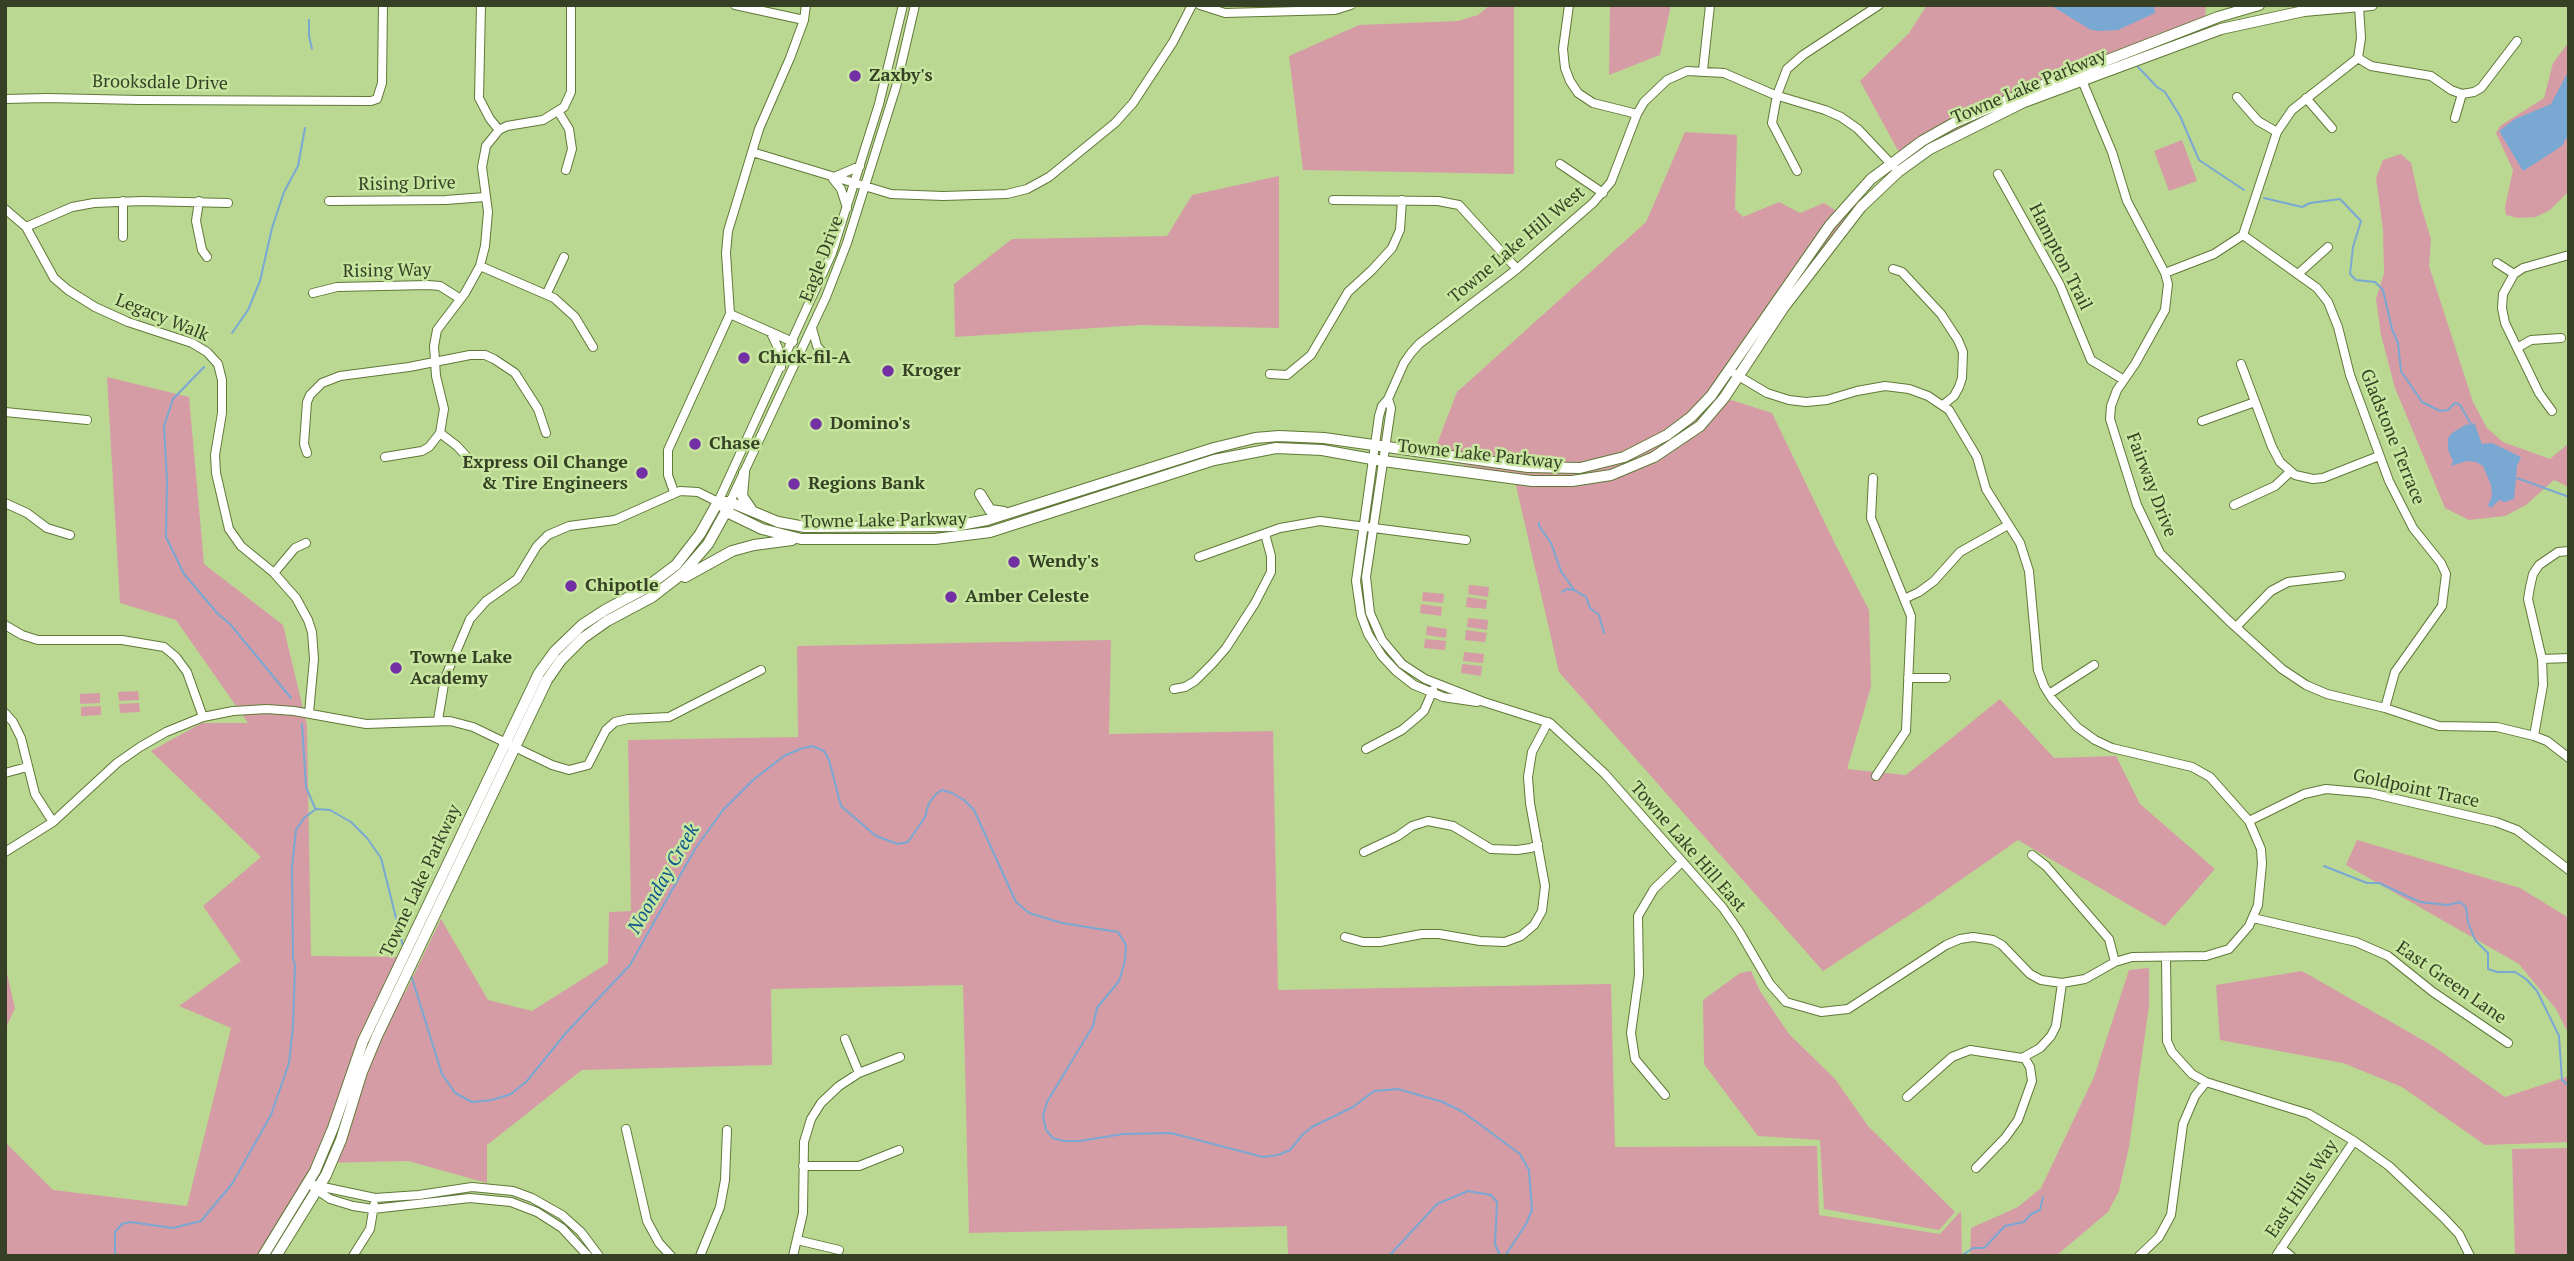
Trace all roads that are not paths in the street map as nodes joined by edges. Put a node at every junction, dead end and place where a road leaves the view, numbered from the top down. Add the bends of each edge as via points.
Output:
1 (383, 5) edge
2 (481, 5) edge
3 (571, 5) edge
4 (735, 5) edge
5 (806, 5) edge
6 (903, 5) edge
7 (915, 5) edge
8 (1192, 5) edge
9 (1200, 5) edge
10 (1351, 5) edge
11 (1569, 5) edge
12 (1710, 5) edge
13 (1879, 5) edge
14 (2259, 5) edge
15 (2372, 5) edge
16 (2360, 6) edge
17 (2279, 10) edge
18 (804, 20) junction
19 (2517, 41) dead end
20 (2358, 58) junction
21 (1703, 70) junction
22 (2080, 76) junction
23 (2462, 94) junction
24 (1777, 95) junction
25 (2237, 97) dead end
26 (2306, 98) junction
27 (5, 99) edge
28 (558, 111) junction
29 (1637, 114) junction
30 (2455, 118) dead end
31 (2332, 128) dead end
32 (499, 130) junction
33 (2277, 132) junction
34 (752, 152) junction
35 (1560, 164) dead end
36 (860, 166) junction
37 (1894, 168) junction
38 (566, 170) dead end
39 (1797, 171) dead end
40 (1998, 174) dead end
41 (831, 177) junction
42 (854, 185) junction
43 (865, 188) junction
44 (1603, 193) junction
45 (485, 197) junction
46 (1334, 200) dead end
47 (1402, 200) junction
48 (123, 201) junction
49 (199, 201) junction
50 (329, 201) dead end
51 (228, 203) dead end
52 (5, 209) edge
53 (847, 209) junction
54 (26, 227) junction
55 (2243, 235) junction
56 (123, 237) dead end
57 (2328, 247) dead end
58 (2569, 256) edge
59 (207, 257) dead end
60 (565, 257) dead end
61 (2497, 263) dead end
62 (480, 266) junction
63 (1517, 269) junction
64 (1893, 269) dead end
65 (2165, 273) junction
66 (2298, 274) junction
67 (2514, 274) junction
68 (313, 293) dead end
69 (547, 293) junction
70 (459, 298) junction
71 (730, 314) junction
72 (812, 326) junction
73 (769, 330) junction
74 (2561, 338) dead end
75 (793, 342) junction
76 (593, 347) dead end
77 (2517, 348) junction
78 (827, 359) dead end
79 (434, 363) junction
80 (2241, 363) dead end
81 (781, 367) junction
82 (1734, 373) junction
83 (1270, 374) dead end
84 (2124, 380) junction
85 (2255, 402) junction
86 (1942, 405) junction
87 (2552, 411) dead end
88 (5, 412) edge
89 (87, 420) dead end
90 (2202, 421) dead end
91 (440, 433) junction
92 (546, 433) dead end
93 (1380, 446) junction
94 (307, 453) dead end
95 (2379, 456) junction
96 (385, 457) dead end
97 (467, 457) dead end
98 (1378, 460) junction
99 (2290, 472) junction
100 (744, 473) junction
101 (1873, 478) dead end
102 (674, 492) junction
103 (980, 494) dead end
104 (718, 502) junction
105 (5, 503) edge
106 (2234, 505) dead end
107 (728, 507) junction
108 (754, 512) junction
109 (1015, 512) junction
110 (2008, 525) junction
111 (1368, 526) junction
112 (1265, 534) junction
113 (70, 535) dead end
114 (801, 539) junction
115 (1466, 540) dead end
116 (306, 543) dead end
117 (2569, 551) edge
118 (1199, 557) dead end
119 (274, 573) junction
120 (2341, 576) dead end
121 (663, 589) junction
122 (1904, 599) junction
123 (5, 625) edge
124 (2237, 626) junction
125 (2569, 658) edge
126 (2542, 659) junction
127 (2094, 665) dead end
128 (761, 670) dead end
129 (1908, 678) junction
130 (1946, 678) dead end
131 (1434, 688) junction
132 (1174, 689) dead end
133 (2049, 694) junction
134 (2385, 708) junction
135 (5, 713) edge
136 (309, 713) junction
137 (203, 717) junction
138 (438, 720) junction
139 (1548, 722) junction
140 (2534, 736) junction
141 (509, 745) junction
142 (1366, 749) dead end
143 (2569, 758) edge
144 (27, 767) junction
145 (5, 774) edge
146 (1876, 776) dead end
147 (2249, 821) junction
148 (53, 822) junction
149 (1538, 844) junction
150 (5, 852) edge
151 (1364, 852) dead end
152 (2032, 855) dead end
153 (1682, 862) junction
154 (2569, 870) edge
155 (2253, 918) junction
156 (1345, 937) dead end
157 (2166, 957) junction
158 (2115, 962) junction
159 (2062, 983) junction
160 (845, 1039) dead end
161 (2508, 1043) dead end
162 (900, 1057) dead end
163 (2024, 1058) junction
164 (859, 1073) junction
165 (2206, 1082) junction
166 (1665, 1095) dead end
167 (1907, 1097) dead end
168 (626, 1129) dead end
169 (727, 1130) dead end
170 (2354, 1141) junction
171 (899, 1150) dead end
172 (803, 1166) junction
173 (1976, 1168) dead end
174 (316, 1187) junction
175 (374, 1198) junction
176 (373, 1209) junction
177 (797, 1240) junction
178 (839, 1250) dead end
179 (2278, 1252) edge
180 (263, 1256) edge
181 (276, 1256) edge
182 (353, 1256) edge
183 (588, 1256) edge
184 (599, 1256) edge
185 (671, 1256) edge
186 (700, 1256) edge
187 (793, 1256) edge
188 (2139, 1256) edge
189 (2291, 1256) edge
190 (2470, 1256) edge

1 - 27 street, Brooksdale Drive via 382,83 377,99
2 - 32 street via 479,98
3 - 28 street via 571,92
4 - 18 street
5 - 18 street
6 - 36 street, Eagle Drive
7 - 43 street, Eagle Drive
8 - 43 street via 1133,103 1108,129 1027,190 943,196
9 - 10 street via 1225,13 1335,10
11 - 29 street via 1563,49 1570,81 1593,103
12 - 21 street
13 - 24 street via 1787,69
14 - 22 main road, Towne Lake Parkway
15 - 16 main road, Towne Lake Parkway
16 - 17 main road, Towne Lake Parkway
16 - 20 street
17 - 22 main road, Towne Lake Parkway
18 - 34 street
19 - 23 street via 2482,88
20 - 23 street via 2371,66 2431,76
20 - 26 street
21 - 24 street, Towne Lake Hill West via 1724,73
21 - 29 street, Towne Lake Hill West via 1667,80
22 - 37 main road, Towne Lake Parkway via 1954,122 1922,141
22 - 65 street, Fairway Drive via 2127,201
23 - 30 street
24 - 37 street, Towne Lake Hill West via 1841,117
24 - 39 street via 1772,123
25 - 33 street via 2258,121
26 - 31 street
26 - 33 street
28 - 32 street via 543,120
28 - 38 street via 571,139
29 - 44 street, Towne Lake Hill West
32 - 45 street via 483,158
33 - 55 street
34 - 41 street
34 - 71 street via 728,231
35 - 44 street
36 - 41 street
36 - 42 street, Eagle Drive
37 - 82 main road, Towne Lake Parkway via 1871,179 1830,225
40 - 84 street, Hampton Trail via 2060,285 2091,360
41 - 42 street
41 - 53 street via 841,189
42 - 43 street
42 - 53 street, Eagle Drive
43 - 72 street, Eagle Drive
44 - 63 street, Towne Lake Hill West
45 - 50 street, Rising Drive
45 - 62 street via 488,230
46 - 47 street
47 - 63 street via 1459,205
47 - 83 street via 1400,230 1392,248 1348,292 1311,355 1287,375
48 - 49 street
48 - 54 street via 72,207
48 - 56 street
49 - 51 street
49 - 59 street via 196,221
52 - 54 street, Legacy Walk
53 - 75 street, Eagle Drive
54 - 119 street, Legacy Walk via 54,278 68,290 95,307 192,343 215,358 223,389 216,473 229,529
55 - 65 street via 2214,254
55 - 66 street, Gladstone Terrace
57 - 66 street
58 - 67 street
60 - 69 street
61 - 67 street
62 - 69 street
62 - 70 street
63 - 93 street, Towne Lake Hill West via 1419,344 1404,363 1379,415
64 - 86 street via 1902,272 1941,314 1963,352 1959,387
65 - 84 street, Fairway Drive via 2165,310
66 - 95 street, Gladstone Terrace via 2317,288 2334,313 2344,358
67 - 77 street via 2502,294 2502,308
68 - 70 street, Rising Way via 337,287 428,285
69 - 76 street via 568,309
70 - 79 street via 437,330
71 - 73 street
71 - 102 street via 668,450 668,475
72 - 78 street via 817,346
72 - 100 street, Eagle Drive
73 - 75 street
73 - 81 street via 778,346
74 - 77 street via 2531,341
75 - 81 street, Eagle Drive
77 - 87 street
79 - 91 street via 444,409
79 - 92 street via 478,355 502,362 521,380
79 - 94 street via 340,376 322,383 307,402
80 - 85 street
81 - 104 street, Eagle Drive
82 - 86 street via 1789,400 1827,400 1885,386 1909,389
82 - 93 main road, Towne Lake Parkway via 1667,435 1624,457 1580,468 1528,467
82 - 98 main road, Towne Lake Parkway via 1700,426 1654,457 1611,475 1532,481
84 - 124 street, Fairway Drive via 2110,419 2153,541 2190,584
85 - 90 street
85 - 99 street via 2272,447
86 - 110 street via 1968,438 1986,489
88 - 89 street
91 - 96 street via 422,452
91 - 97 street
93 - 98 street, Towne Lake Hill East
93 - 109 main road, Towne Lake Parkway via 1308,436 1255,438
95 - 99 street via 2323,478
95 - 134 street, Gladstone Terrace via 2402,509 2446,574 2442,606 2395,672
98 - 111 street, Towne Lake Hill East
98 - 114 main road, Towne Lake Parkway via 1310,448 1254,451 979,534 935,539
99 - 106 street via 2264,492
100 - 107 street, Eagle Drive
100 - 108 main road via 742,496
101 - 122 street via 1871,518
102 - 104 street via 691,491
102 - 138 street via 615,520 569,526 543,539 517,579 470,619 445,678
103 - 109 main road via 990,510
104 - 107 main road, Towne Lake Parkway
104 - 141 main road, Towne Lake Parkway via 676,565 593,617 555,651 530,688
105 - 113 street via 47,528
107 - 108 main road, Towne Lake Parkway
107 - 114 main road, Towne Lake Parkway via 762,529
107 - 121 main road, Towne Lake Parkway via 701,554
108 - 109 main road, Towne Lake Parkway via 793,526 827,528 946,527
110 - 122 street via 1960,552 1934,581
110 - 133 street via 2029,571 2038,670
111 - 112 street via 1320,521
111 - 115 street
111 - 131 street, Towne Lake Hill East via 1366,577 1376,627 1402,664
112 - 118 street
112 - 132 street via 1271,572 1255,603 1213,663 1195,681
114 - 121 main road via 732,551
116 - 119 street via 295,548
117 - 126 street via 2558,552 2533,574 2528,599
119 - 136 street, Legacy Walk via 296,598 312,632
120 - 124 street via 2287,582 2264,597
121 - 141 main road, Towne Lake Parkway via 607,621 571,649
122 - 129 street via 1911,616
123 - 137 street via 38,640 122,640 164,647 187,672
124 - 134 street, Fairway Drive via 2306,685
125 - 126 street
126 - 140 street
127 - 133 street
128 - 141 street via 669,717 615,722 584,768 561,769
129 - 130 street
129 - 146 street via 1906,731
131 - 139 street, Towne Lake Hill East
131 - 142 street via 1424,711 1414,720
133 - 147 street via 2065,715 2095,740 2192,767 2210,777
134 - 140 street, Fairway Drive via 2439,726 2497,727
135 - 144 street via 18,730
136 - 137 street via 256,709
136 - 138 street via 366,724
137 - 148 street via 131,753
138 - 141 street via 465,725
139 - 149 street via 1529,769
139 - 153 street, Towne Lake Hill East via 1605,774
140 - 143 street, Fairway Drive
141 - 174 main road, Towne Lake Parkway via 362,1072 341,1140
141 - 174 main road, Towne Lake Parkway via 355,1060
144 - 145 street
144 - 148 street via 38,802
147 - 154 street, Goldpoint Trace via 2304,794 2326,789 2370,793 2517,830
147 - 155 street via 2262,864
148 - 150 street
149 - 151 street via 1517,850 1491,849 1453,826 1428,821
149 - 156 street via 1544,903 1534,926 1521,936 1497,942 1438,934 1380,942
152 - 158 street via 2109,939
153 - 159 street, Towne Lake Hill East via 1740,931 1777,993 1800,1007 1821,1012 1848,1009 1946,945 1973,937 2002,945 2041,980
153 - 166 street via 1654,889 1638,916 1639,975 1631,1033 1635,1059
155 - 157 street via 2229,949 2206,956
155 - 161 street, East Green Lane via 2356,942 2388,956
157 - 158 street
157 - 165 street via 2167,1041 2192,1074
158 - 159 street via 2085,979
159 - 163 street via 2051,1037
160 - 164 street
162 - 164 street
163 - 167 street via 1970,1050 1952,1057
163 - 173 street via 2032,1081 2022,1110 2005,1138
164 - 172 street via 829,1093 811,1119
165 - 170 street via 2309,1114
165 - 188 street via 2185,1117 2171,1215 2159,1237
168 - 185 street via 647,1221
169 - 186 street via 720,1206
170 - 179 street, East Hills Way
170 - 190 street via 2389,1166 2442,1217 2459,1234
171 - 172 street via 859,1166
172 - 177 street via 803,1213
174 - 175 street
174 - 176 street via 330,1199
174 - 180 main road, Towne Lake Parkway
174 - 181 main road, Towne Lake Parkway
175 - 176 street
175 - 184 street via 472,1187 513,1191 562,1215
176 - 182 street via 370,1229
176 - 183 street via 470,1198 511,1202 562,1228
177 - 178 street
177 - 187 street
179 - 189 street

